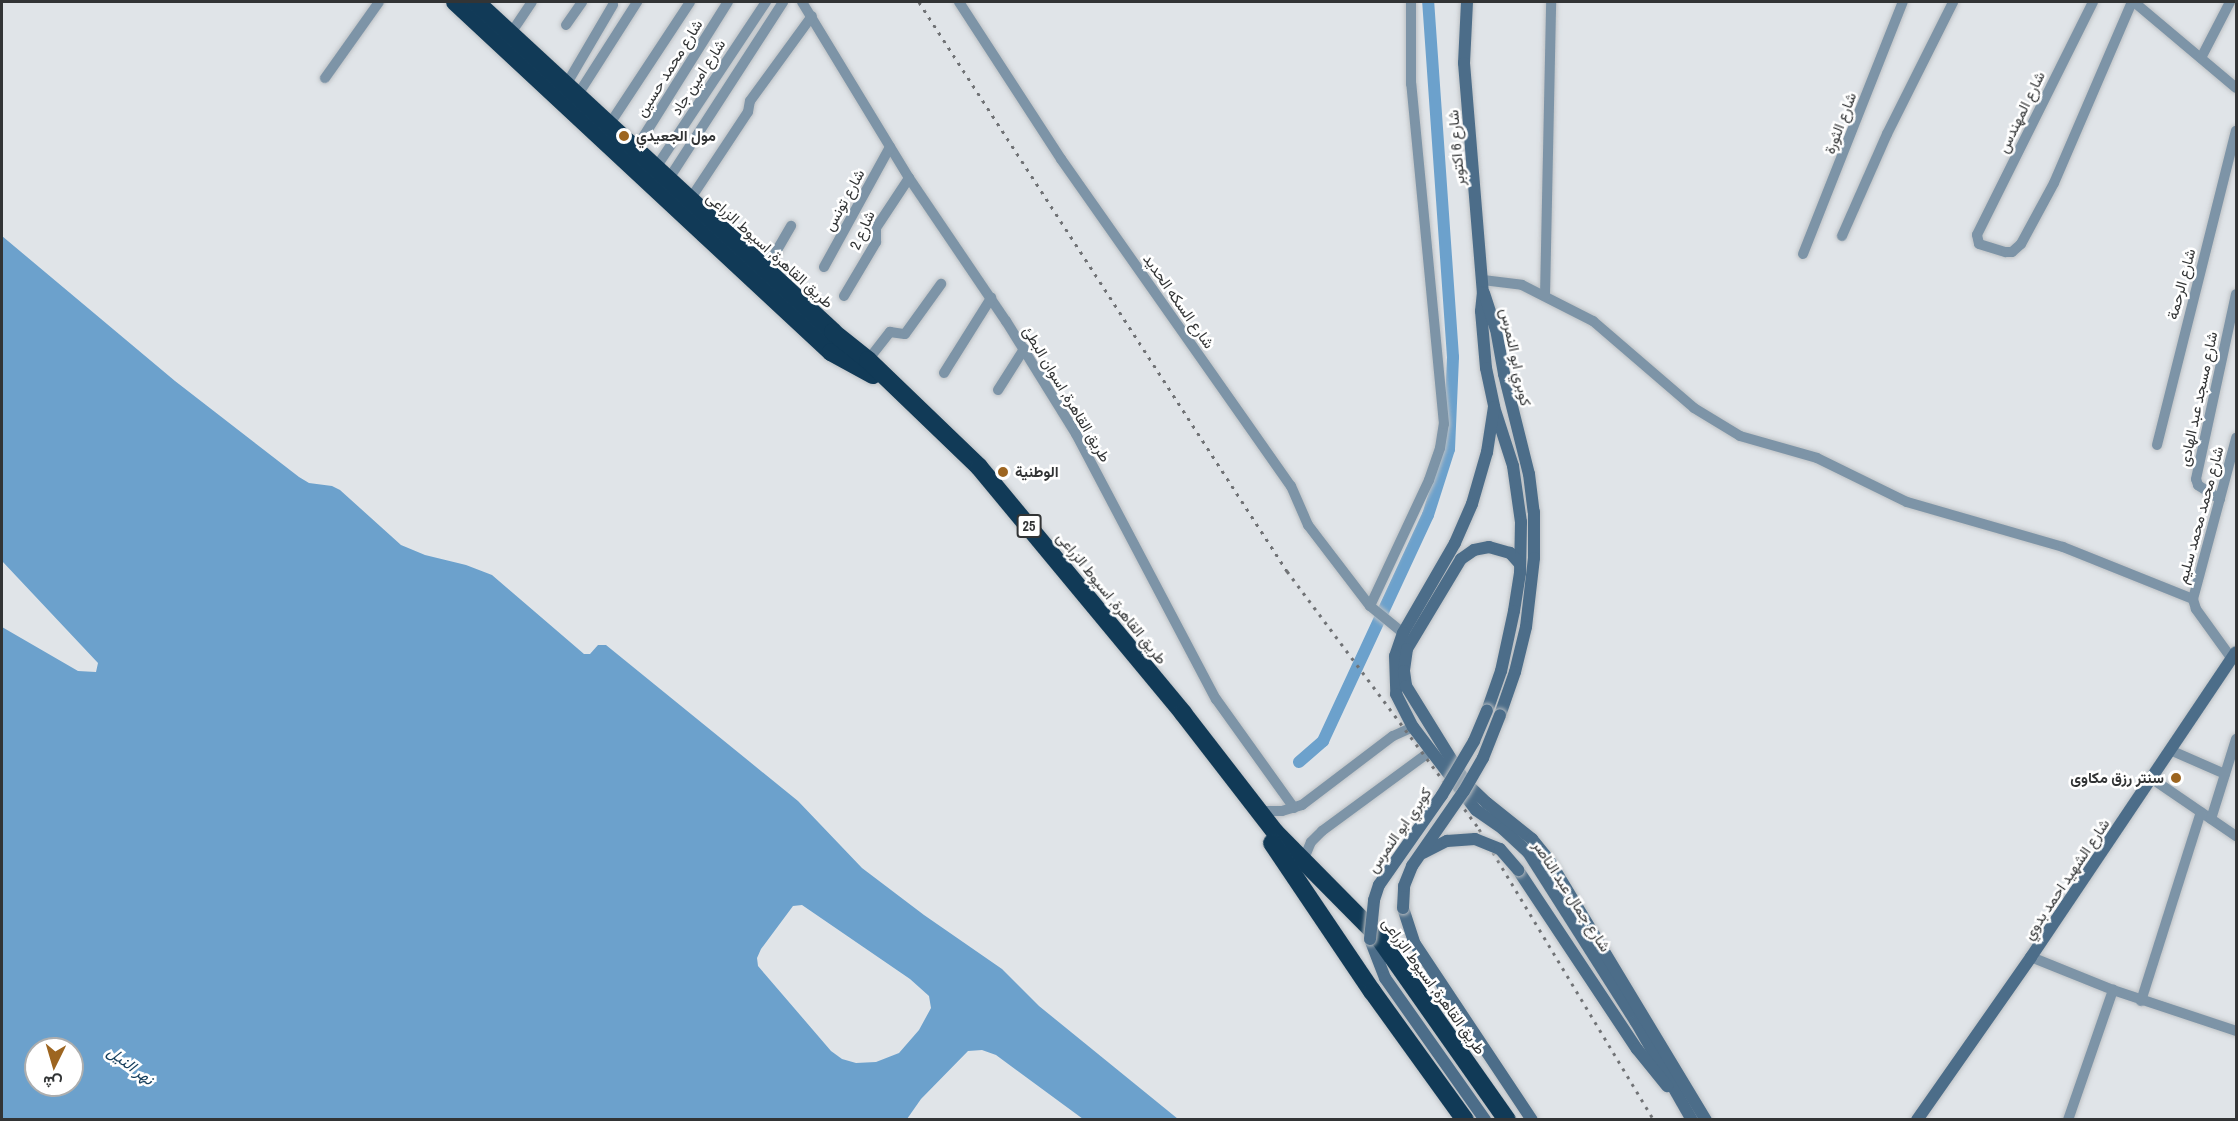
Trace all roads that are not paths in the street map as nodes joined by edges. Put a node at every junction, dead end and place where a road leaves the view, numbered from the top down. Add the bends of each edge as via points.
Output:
1 (379, 2) edge
2 (455, 2) edge
3 (476, 2) edge
4 (532, 2) edge
5 (582, 2) edge
6 (637, 2) edge
7 (690, 2) edge
8 (728, 2) edge
9 (766, 2) edge
10 (783, 2) edge
11 (802, 2) edge
12 (959, 2) edge
13 (1411, 2) edge
14 (1467, 2) edge
15 (1551, 2) edge
16 (1903, 2) edge
17 (1953, 2) edge
18 (2093, 2) edge
19 (2133, 2) edge
20 (2230, 2) edge
21 (613, 5) dead end
22 (2146, 6) edge
23 (812, 16) junction
24 (566, 25) dead end
25 (511, 33) junction
26 (2201, 58) junction
27 (325, 78) dead end
28 (2235, 83) edge
29 (572, 91) junction
30 (609, 125) junction
31 (2236, 131) edge
32 (890, 147) junction
33 (635, 150) junction
34 (661, 175) junction
35 (909, 178) junction
36 (689, 201) junction
37 (791, 226) dead end
38 (1842, 236) dead end
39 (1803, 254) dead end
40 (824, 267) dead end
41 (766, 269) junction
42 (941, 284) dead end
43 (1483, 286) junction
44 (2236, 294) edge
45 (844, 296) dead end
46 (1545, 296) junction
47 (991, 298) junction
48 (1024, 350) junction
49 (868, 360) junction
50 (944, 373) dead end
51 (998, 390) dead end
52 (1494, 407) junction
53 (2236, 438) edge
54 (2157, 445) dead end
55 (2220, 499) junction
56 (1520, 564) junction
57 (2193, 599) junction
58 (1374, 609) junction
59 (1403, 633) junction
60 (2234, 656) edge
61 (1413, 727) junction
62 (2236, 739) edge
63 (2170, 750) junction
64 (1431, 751) junction
65 (2225, 774) junction
66 (2151, 778) junction
67 (1294, 808) junction
68 (1257, 811) junction
69 (2200, 812) junction
70 (2211, 819) junction
71 (2236, 836) edge
72 (1417, 856) junction
73 (1304, 859) junction
74 (2031, 957) junction
75 (2113, 990) junction
76 (2141, 1001) junction
77 (2236, 1031) edge
78 (1683, 1103) junction
79 (1465, 1119) edge
80 (1485, 1119) edge
81 (1507, 1119) edge
82 (1532, 1119) edge
83 (1692, 1119) edge
84 (1706, 1119) edge
85 (1917, 1119) edge
86 (2068, 1119) edge

1 - 27 street
2 - 79 highway, طريق القاهرة, اسيوط الزراعى / 25 via 831,352 872,374 905,404 987,488 1286,859 1372,991
3 - 25 highway, طريق القاهرة, اسيوط الزراعى / 25
4 - 25 street
5 - 24 street
6 - 29 street
7 - 30 street
8 - 33 street, شارع محمد حسين
9 - 34 street, شارع امين جاد
10 - 34 street
11 - 23 street, طريق القاهرة, اسوان البطئ
12 - 58 street, شارع السكه الحديد via 1061,159 1291,486 1308,525
13 - 58 street via 1411,84 1444,424 1429,480
14 - 43 main road, شارع 6 اكتوبر via 1464,63
15 - 46 street
16 - 39 street, شارع الثورة
17 - 38 street via 1887,134
18 - 19 street, شارع المهندس via 1977,236 1978,244 2006,252 2021,244 2054,183
19 - 22 street
20 - 26 street
21 - 29 street
22 - 26 street
23 - 32 street, طريق القاهرة, اسوان البطئ
23 - 36 street via 750,101 748,112
25 - 29 highway, طريق القاهرة, اسيوط الزراعى / 25
26 - 28 street
29 - 30 highway, طريق القاهرة, اسيوط الزراعى / 25
30 - 33 highway, طريق القاهرة, اسيوط الزراعى / 25
31 - 54 street, شارع الرحمة
32 - 35 street, طريق القاهرة, اسوان البطئ
32 - 40 street, شارع تونس
33 - 34 highway, طريق القاهرة, اسيوط الزراعى / 25
34 - 36 highway, طريق القاهرة, اسيوط الزراعى / 25
35 - 45 street, شارع 2 via 876,228 876,242
35 - 47 street, طريق القاهرة, اسوان البطئ
36 - 41 highway, طريق القاهرة, اسيوط الزراعى / 25
37 - 41 street
41 - 49 highway, طريق القاهرة, اسيوط الزراعى / 25
42 - 49 street via 906,333 890,332
43 - 46 street via 1522,285
43 - 52 main road, كوبري ابو النمرس via 1481,310
43 - 72 main road, كوبري ابو النمرس, bridge via 1497,329 1529,474 1534,558 1515,672 1500,715 1469,782
44 - 55 street, شارع مسجد عبد الهادى via 2196,479 2198,485
46 - 57 street via 1593,321 1694,408 1740,436 1817,458 1906,502 2063,547
47 - 48 street, طريق القاهرة, اسوان البطئ
47 - 50 street
48 - 51 street
48 - 67 street, طريق القاهرة, اسوان البطئ via 1082,444 1216,699
49 - 68 highway, طريق القاهرة, اسيوط الزراعى / 25 via 1005,496 1183,713
52 - 56 main road, كوبري ابو النمرس via 1518,488
52 - 59 main road, شارع جمال عبد الناصر via 1487,452 1472,504 1455,543
53 - 55 street, شارع محمد محمد سليم
55 - 57 street, شارع محمد محمد سليم
56 - 80 main road, كوبري ابو النمرس, bridge via 1508,641 1487,711 1453,777 1379,885 1370,939 1393,990
56 - 84 main road, شارع جمال عبد الناصر via 1510,553 1489,547 1474,550 1461,559 1407,649 1406,686 1466,783 1532,839 1549,860
57 - 60 street, شارع محمد محمد سليم via 2196,609
58 - 59 street, شارع السكه الحديد
59 - 61 main road, شارع جمال عبد الناصر via 1395,656 1395,685
60 - 63 main road, شارع الشهيد احمد بدوي
61 - 64 main road, شارع جمال عبد الناصر
61 - 67 street via 1387,740
62 - 65 street
63 - 65 street
63 - 66 main road, شارع الشهيد احمد بدوي
64 - 73 street via 1315,837
64 - 78 main road, شارع جمال عبد الناصر via 1476,810 1528,852
65 - 70 street
66 - 69 street
66 - 74 main road, شارع الشهيد احمد بدوي
67 - 68 street
68 - 73 highway, طريق القاهرة, اسيوط الزراعى / 25
69 - 70 street
69 - 76 street
70 - 71 street
72 - 78 main road, bridge via 1447,841 1475,839 1500,849 1637,1049
72 - 82 main road, كوبري ابو النمرس, bridge via 1404,886 1403,908 1415,944
73 - 81 highway, طريق القاهرة, اسيوط الزراعى / 25 via 1394,955
74 - 75 street
74 - 85 main road, شارع الشهيد احمد بدوي
75 - 76 street
75 - 86 street
76 - 77 street
78 - 83 main road, شارع جمال عبد الناصر

